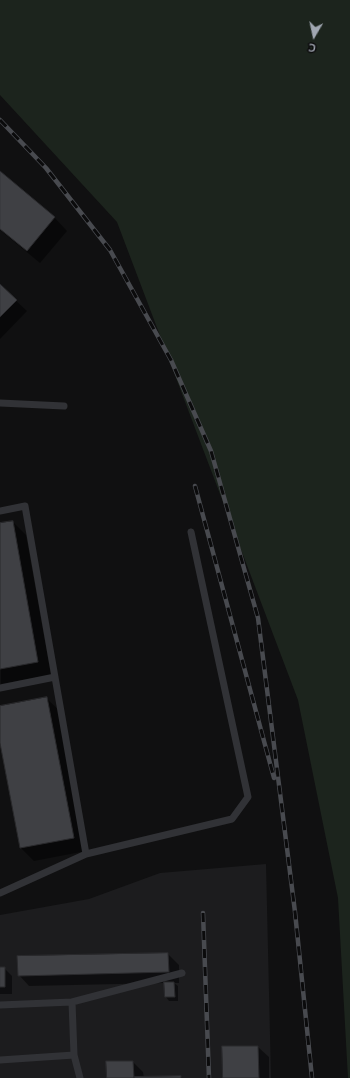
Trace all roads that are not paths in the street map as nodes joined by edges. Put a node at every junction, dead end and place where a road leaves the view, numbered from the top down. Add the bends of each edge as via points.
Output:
1 (0, 403) edge
2 (64, 406) dead end
3 (0, 511) edge
4 (191, 532) dead end
5 (55, 677) junction
6 (0, 688) edge
7 (86, 854) junction
8 (0, 893) edge
9 (182, 973) dead end
10 (72, 1002) junction
11 (0, 1005) edge
12 (74, 1055) junction
13 (0, 1060) edge
14 (80, 1078) edge

1 - 2 lane
3 - 5 lane via 25,506
4 - 7 lane via 248,797 232,819
5 - 6 lane
5 - 7 lane
7 - 8 lane
9 - 10 lane
10 - 11 lane
10 - 12 lane
12 - 13 lane
12 - 14 lane

